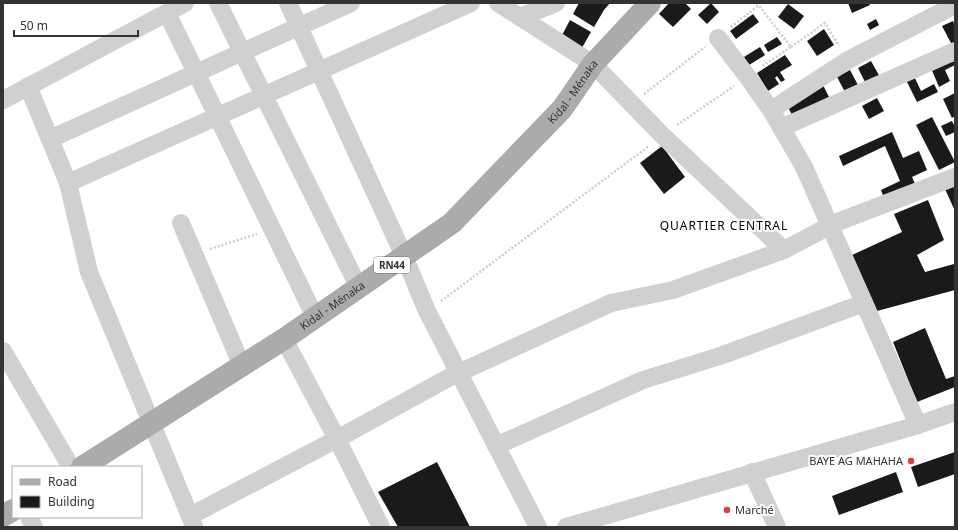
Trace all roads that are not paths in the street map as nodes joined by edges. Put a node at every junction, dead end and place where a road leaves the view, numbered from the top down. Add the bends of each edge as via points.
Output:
1 (185, 3) edge
2 (218, 3) edge
3 (288, 3) edge
4 (351, 3) edge
5 (471, 3) edge
6 (498, 3) edge
7 (556, 3) edge
8 (650, 3) edge
9 (955, 5) edge
10 (167, 13) junction
11 (520, 17) junction
12 (299, 26) junction
13 (718, 38) road end
14 (955, 51) edge
15 (242, 52) junction
16 (593, 64) junction
17 (319, 71) junction
18 (196, 73) junction
19 (28, 86) junction
20 (264, 96) junction
21 (3, 100) edge
22 (771, 110) junction
23 (217, 116) junction
24 (781, 128) junction
25 (50, 139) junction
26 (955, 177) edge
27 (68, 183) junction
28 (181, 223) dead end
29 (830, 226) junction
30 (784, 250) junction
31 (404, 256) junction
32 (359, 288) junction
33 (864, 303) junction
34 (315, 317) junction
35 (284, 339) junction
36 (3, 351) edge
37 (242, 366) junction
38 (460, 374) junction
39 (955, 412) edge
40 (152, 423) junction
41 (918, 425) junction
42 (337, 439) junction
43 (496, 446) junction
44 (70, 466) edge
45 (84, 466) edge
46 (752, 472) junction
47 (12, 511) edge
48 (3, 516) edge
49 (192, 521) edge
50 (381, 527) edge
51 (538, 527) edge
52 (566, 527) edge
53 (777, 527) edge

1 - 10 street
2 - 15 street
3 - 12 street
4 - 12 street
5 - 17 street
6 - 11 street
7 - 11 street
8 - 16 main road, Kidal - Ménaka / RN44
9 - 22 street via 848,60
10 - 18 street
10 - 19 street
11 - 16 street
12 - 15 street
12 - 17 street
13 - 22 street
14 - 24 street
15 - 18 street
15 - 20 street
16 - 30 street via 662,135
16 - 31 main road, Kidal - Ménaka / RN44 via 562,109 452,223
17 - 20 street
17 - 31 street
18 - 23 street
18 - 25 street
19 - 21 street
19 - 25 street
20 - 23 street
20 - 32 street
22 - 24 street
23 - 27 street
23 - 34 street
24 - 29 street via 804,167
25 - 27 street
26 - 29 street
27 - 40 street via 89,272
28 - 37 street
29 - 30 street
29 - 33 street
30 - 38 street via 673,290 611,303
31 - 32 main road, Kidal - Ménaka / RN44
31 - 38 street via 427,311
32 - 34 main road, Kidal - Ménaka / RN44
33 - 41 street
33 - 43 street via 720,356 643,380
34 - 35 main road, Kidal - Ménaka / RN44
35 - 37 main road, Kidal - Ménaka / RN44
35 - 42 street
36 - 44 street
37 - 40 main road, Kidal - Ménaka / RN44
38 - 42 street via 450,377
38 - 43 street
39 - 41 street
40 - 45 main road, Kidal - Ménaka / RN44
40 - 49 street
41 - 46 street
42 - 49 street
42 - 50 street
43 - 51 street
46 - 52 street
46 - 53 street
47 - 48 main road

